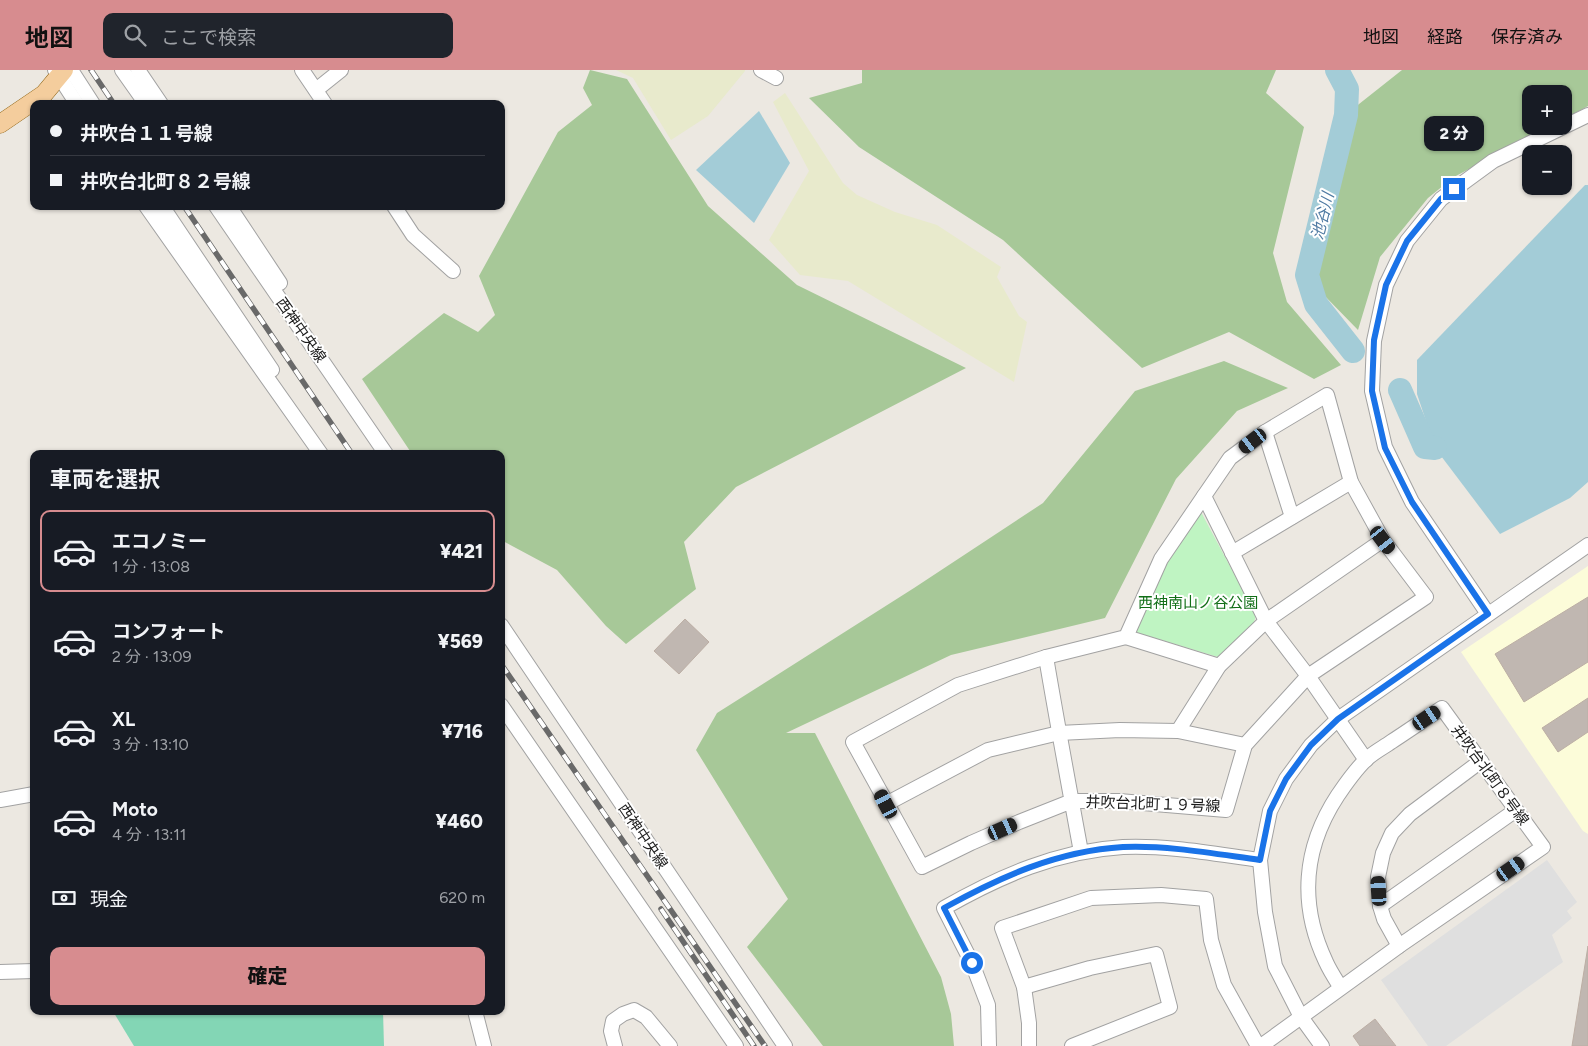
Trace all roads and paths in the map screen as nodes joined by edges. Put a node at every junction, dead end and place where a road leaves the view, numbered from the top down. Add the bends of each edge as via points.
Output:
1 (122, 70) edge
2 (138, 70) edge
3 (302, 70) edge
4 (341, 70) edge
5 (761, 70) edge
6 (62, 71) edge
7 (776, 78) dead end
8 (316, 90) junction
9 (35, 100) edge
10 (75, 100) edge
11 (89, 100) edge
12 (143, 100) edge
13 (158, 100) edge
14 (322, 100) edge
15 (30, 103) edge
16 (1588, 115) edge
17 (3, 120) edge
18 (149, 210) edge
19 (165, 210) edge
20 (219, 210) edge
21 (232, 210) edge
22 (397, 210) edge
23 (453, 271) dead end
24 (1265, 432) junction
25 (323, 450) edge
26 (323, 450) edge
27 (383, 450) edge
28 (387, 450) edge
29 (1351, 482) junction
30 (1204, 496) junction
31 (1292, 517) junction
32 (1383, 540) junction
33 (1588, 545) edge
34 (1232, 553) junction
35 (1488, 614) junction
36 (1266, 621) junction
37 (505, 631) edge
38 (1126, 637) junction
39 (1046, 657) junction
40 (1219, 666) junction
41 (1308, 676) junction
42 (505, 710) edge
43 (1338, 719) junction
44 (1178, 732) junction
45 (1059, 734) junction
46 (1246, 745) junction
47 (1366, 760) junction
48 (1481, 761) junction
49 (30, 795) edge
50 (0, 800) edge
51 (1072, 801) junction
52 (886, 804) junction
53 (1516, 810) junction
54 (1081, 852) junction
55 (1260, 860) junction
56 (1380, 906) junction
57 (1399, 946) junction
58 (30, 971) edge
59 (0, 972) edge
60 (1024, 987) junction
61 (1341, 988) junction
62 (476, 1015) edge
63 (1301, 1017) junction
64 (484, 1046) edge
65 (615, 1046) edge
66 (670, 1046) edge
67 (736, 1046) edge
68 (785, 1046) edge
69 (990, 1046) edge
70 (1029, 1046) edge
71 (1072, 1046) edge
72 (1259, 1046) edge
73 (1322, 1046) edge

1 - 12 street
2 - 13 street
3 - 8 street
4 - 8 street
5 - 7 street
6 - 9 main road via 44,94
6 - 10 street
6 - 11 street
8 - 14 street
15 - 17 main road
16 - 35 street via 1493,161 1441,199 1407,241 1386,285 1374,340 1372,391 1385,448 1412,502
18 - 25 street
19 - 26 street
20 - 27 street, 西神中央線
21 - 28 street
22 - 23 street via 413,235
24 - 29 street via 1327,395
24 - 30 street via 1230,458
24 - 31 street
29 - 31 street
29 - 32 street
30 - 34 street
30 - 38 street via 1161,559
31 - 34 street
32 - 36 street
32 - 41 street, 井吹台北町１９号線 via 1426,597
33 - 35 street
34 - 36 street
35 - 43 street
36 - 40 street
36 - 41 street
37 - 68 street, 西神中央線
38 - 39 street
38 - 40 street
39 - 45 street
39 - 52 street via 958,685 853,742
40 - 44 street
41 - 43 street
41 - 46 street, 井吹台北町１９号線
42 - 67 street
43 - 47 street
43 - 55 street via 1311,745 1286,779 1270,811
44 - 45 street via 1120,730
44 - 46 street
45 - 51 street
45 - 52 street via 988,750
46 - 51 street, 井吹台北町１９号線 via 1226,810 1120,801
47 - 48 street, 井吹台北町８号線 via 1442,708
47 - 61 street, 井吹台北町８号線 via 1332,804 1314,844 1309,872 1309,903 1316,933
48 - 53 street, 井吹台北町８号線
48 - 56 street via 1410,814 1392,833 1383,853 1378,877
49 - 50 street
51 - 52 street via 979,839 922,868
51 - 54 street
53 - 56 street
53 - 57 street, 井吹台北町８号線 via 1543,847
54 - 55 street via 1124,847 1175,849
54 - 69 street via 987,884 944,908 972,963 988,1005
55 - 63 street via 1275,966
56 - 57 street
57 - 61 street, 井吹台北町８号線
58 - 59 street
60 - 70 street
60 - 71 street via 1156,954 1170,1007
60 - 72 street via 1002,928 1091,898 1161,895 1206,899 1211,940 1224,985
61 - 63 street, 井吹台北町８号線
62 - 64 street
63 - 72 street, 井吹台北町８号線
63 - 73 street
65 - 66 street via 611,1031 613,1021 634,1010 646,1017

